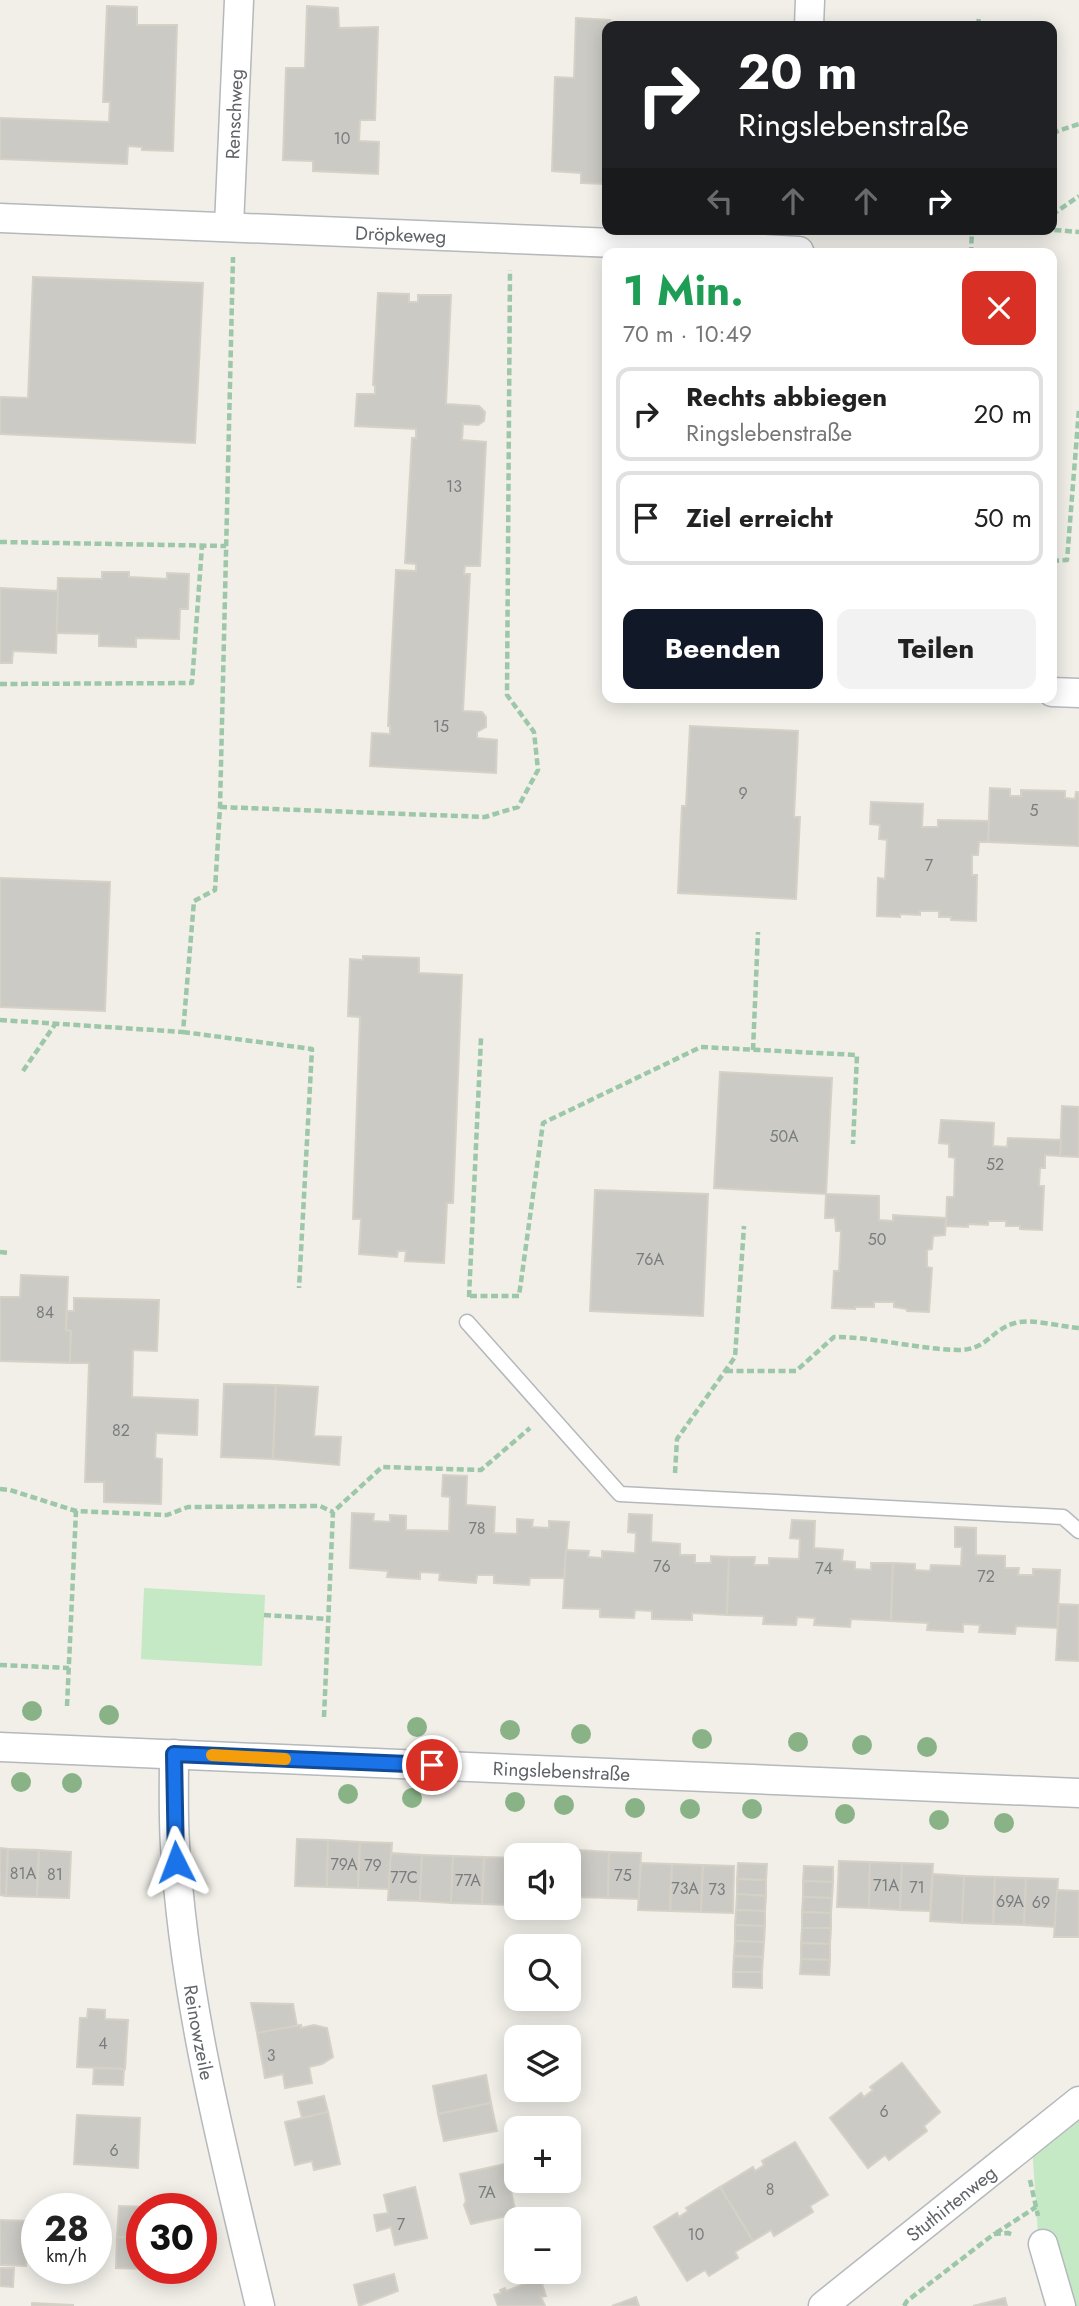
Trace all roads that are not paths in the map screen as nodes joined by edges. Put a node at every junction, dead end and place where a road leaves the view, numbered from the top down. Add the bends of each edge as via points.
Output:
1 (239, 0) edge
2 (810, 0) edge
3 (809, 21) edge
4 (0, 218) edge
5 (231, 239) junction
6 (800, 245) edge
7 (1057, 692) edge
8 (1079, 693) edge
9 (467, 1322) road end
10 (1079, 1531) edge
11 (0, 1747) edge
12 (174, 1754) junction
13 (1079, 1793) edge
14 (1079, 2101) edge
15 (1046, 2251) road end
16 (260, 2306) edge
17 (823, 2306) edge
18 (1062, 2306) edge

1 - 5 street, Renschweg
2 - 3 street
4 - 5 street, Dröpkeweg
5 - 6 street, Dröpkeweg
7 - 8 street
9 - 10 lane via 620,1494 1063,1517
11 - 12 street, Ringslebenstraße
12 - 13 street, Ringslebenstraße
12 - 16 street, Reinowzeile via 174,1842 191,1988 211,2098
14 - 17 street, Stuthirtenweg
15 - 18 street

